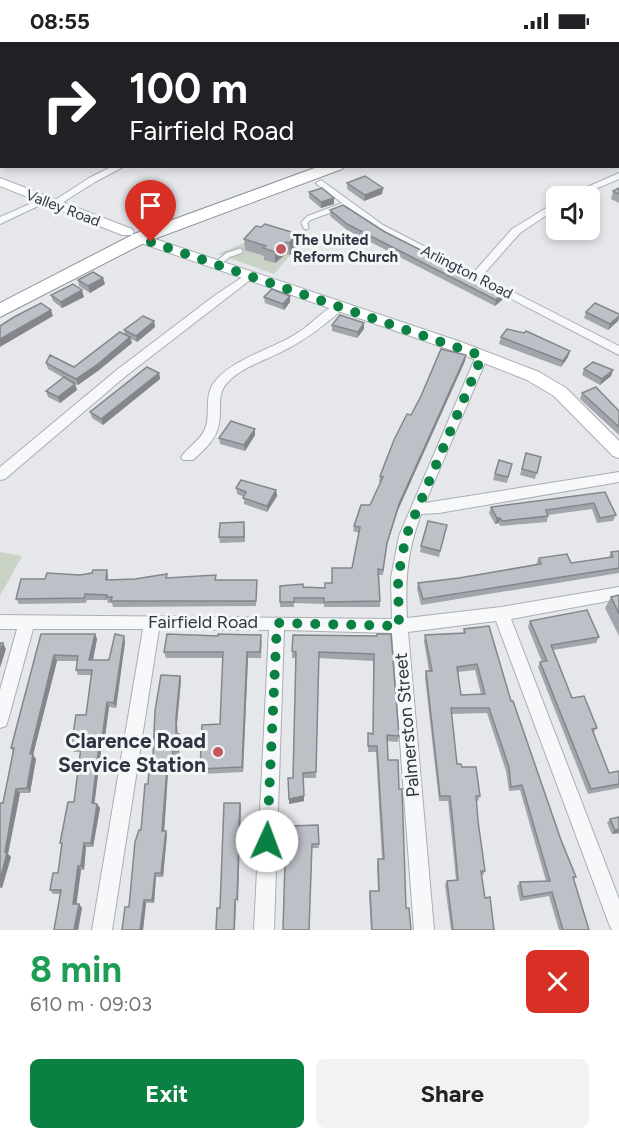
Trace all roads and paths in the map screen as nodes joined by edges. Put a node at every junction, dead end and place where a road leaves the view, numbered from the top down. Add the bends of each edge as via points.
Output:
1 (117, 168) edge
2 (301, 168) edge
3 (330, 168) edge
4 (619, 176) edge
5 (0, 182) edge
6 (321, 183) dead end
7 (596, 186) edge
8 (49, 203) junction
9 (347, 204) junction
10 (546, 212) edge
11 (0, 221) edge
12 (306, 227) dead end
13 (133, 235) junction
14 (240, 251) dead end
15 (217, 264) junction
16 (250, 275) junction
17 (476, 276) junction
18 (0, 297) edge
19 (340, 306) junction
20 (0, 311) edge
21 (617, 348) edge
22 (482, 356) junction
23 (619, 452) edge
24 (187, 457) dead end
25 (0, 475) edge
26 (619, 477) edge
27 (416, 509) junction
28 (619, 593) edge
29 (501, 614) junction
30 (0, 622) edge
31 (27, 622) junction
32 (152, 622) junction
33 (277, 623) junction
34 (399, 626) junction
35 (0, 720) edge
36 (619, 924) edge
37 (102, 930) edge
38 (264, 930) edge
39 (424, 930) edge

1 - 8 street
2 - 13 highway
3 - 13 highway
4 - 7 street
5 - 8 street, Valley Road
6 - 9 street, Arlington Road
8 - 11 street
8 - 13 street, Valley Road
9 - 12 lane via 306,220
9 - 17 street, Arlington Road via 380,227
10 - 17 street via 516,231
13 - 15 street, Valley Road
13 - 18 highway
13 - 20 highway
14 - 15 lane
15 - 16 street, Valley Road
16 - 19 street, Valley Road
16 - 25 street via 149,349
17 - 21 street, Arlington Road
19 - 22 street, Valley Road
19 - 24 street via 282,348 224,379 212,399 211,430
22 - 23 street, Valley Road via 546,382
22 - 27 street, Palmerston Street
26 - 27 street
27 - 34 street, Palmerston Street via 399,563
28 - 29 street, Fairfield Road
29 - 34 street, Fairfield Road
29 - 36 street
30 - 31 street, Fairfield Road
31 - 32 street, Fairfield Road
31 - 35 street
32 - 33 street, Fairfield Road
32 - 37 street
33 - 34 street, Fairfield Road
33 - 38 street
34 - 39 street, Palmerston Street

